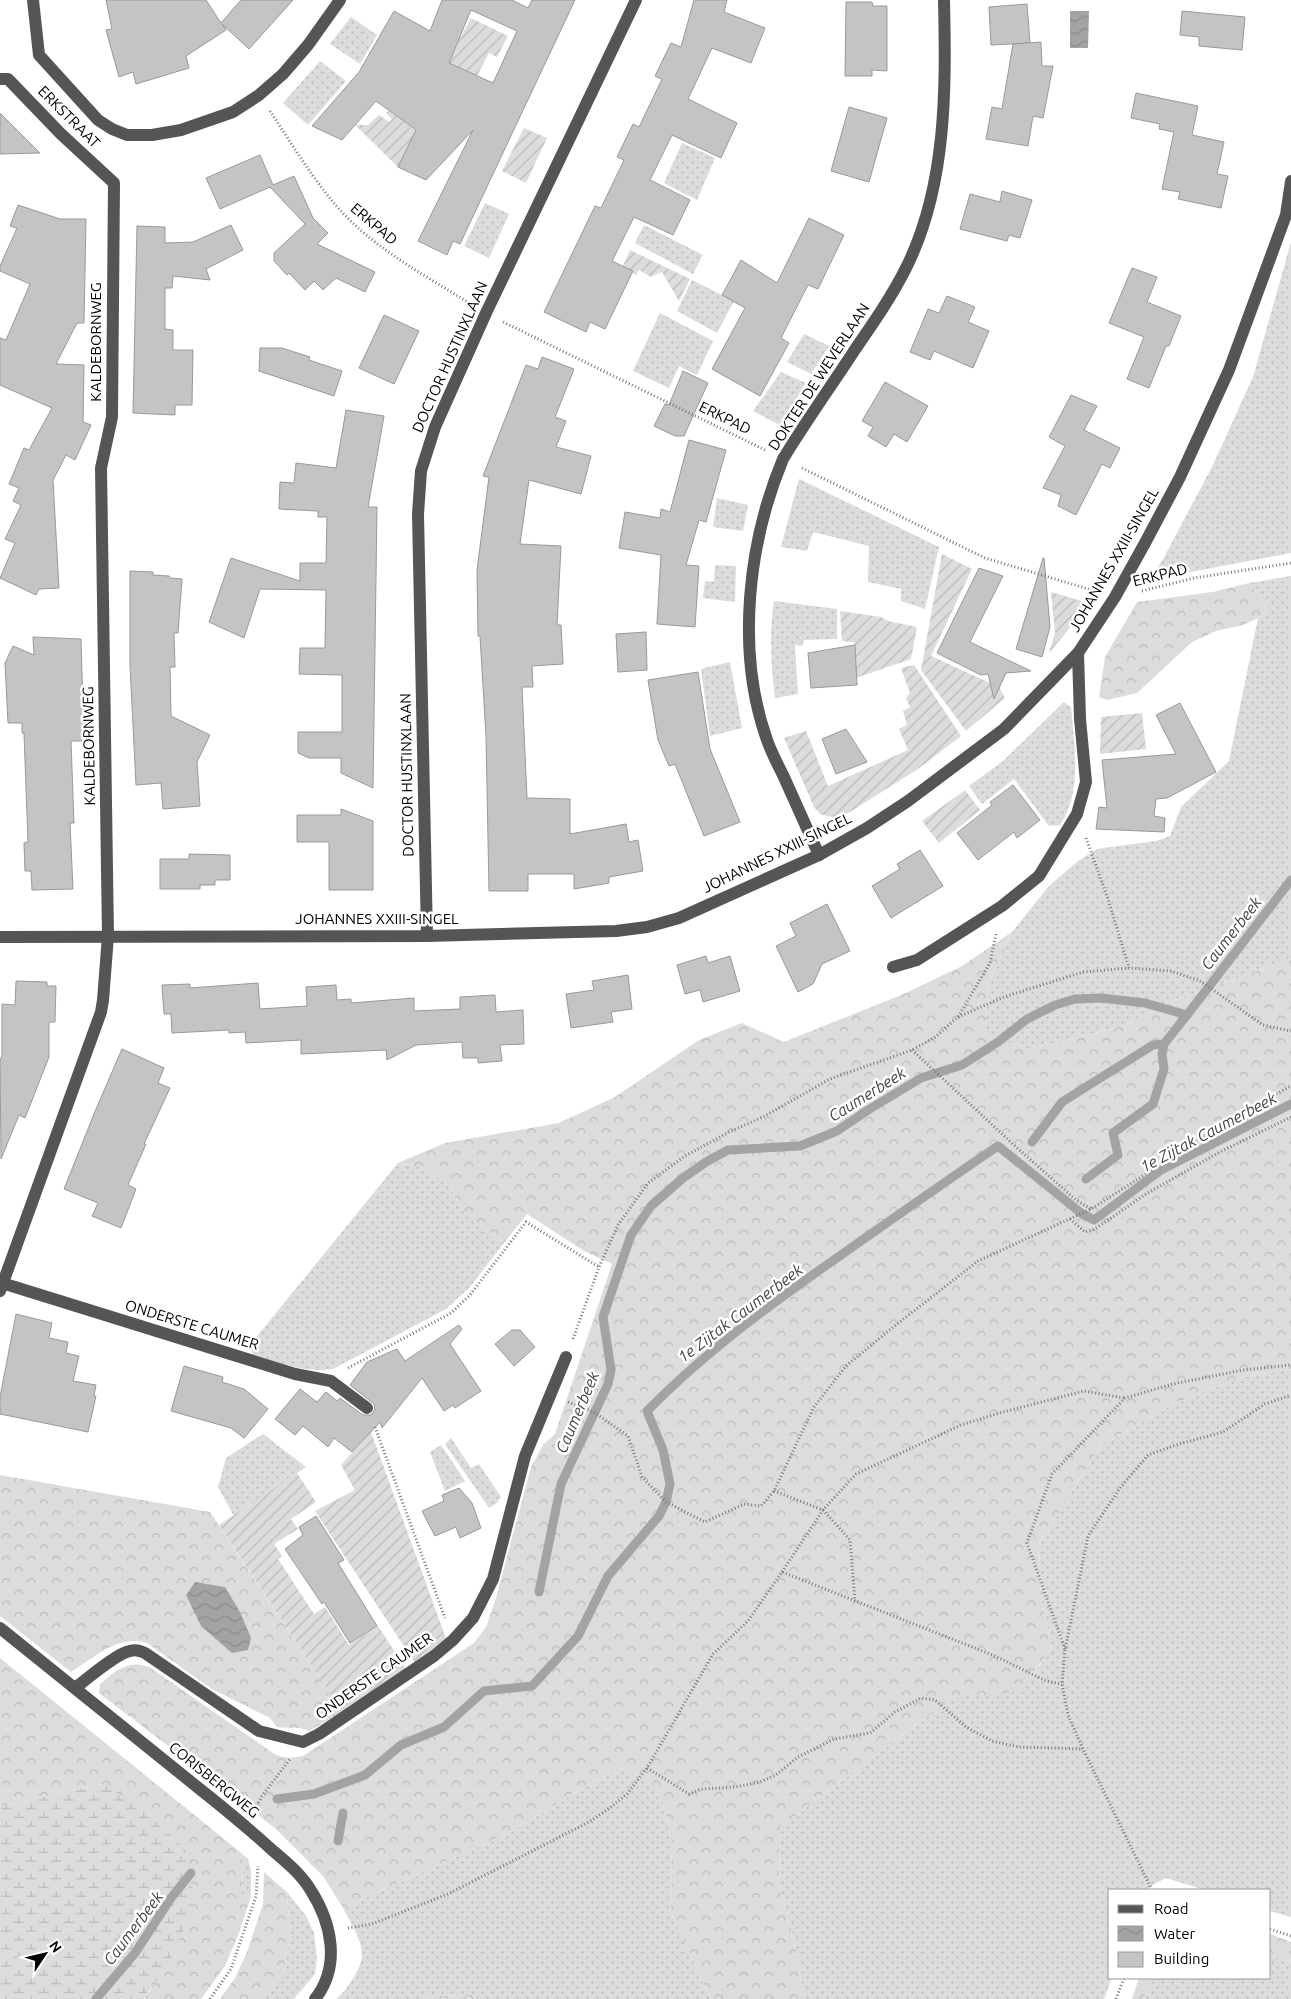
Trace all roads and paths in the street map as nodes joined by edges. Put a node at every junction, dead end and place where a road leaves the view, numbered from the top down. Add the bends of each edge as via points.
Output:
1 (34, 0) edge
2 (340, 0) edge
3 (636, 0) edge
4 (944, 0) edge
5 (0, 79) edge
6 (259, 95) junction
7 (1291, 181) edge
8 (114, 183) joint
9 (486, 313) junction
10 (783, 459) junction
11 (1291, 563) edge
12 (1115, 597) junction
13 (1078, 653) junction
14 (1077, 814) junction
15 (819, 855) junction
16 (1002, 906) junction
17 (108, 936) junction
18 (427, 936) junction
19 (0, 937) edge
20 (893, 967) dead end
21 (1129, 968) junction
22 (958, 1017) junction
23 (1291, 1031) edge
24 (912, 1050) junction
25 (1291, 1086) edge
26 (1291, 1117) edge
27 (1091, 1208) junction
28 (1070, 1220) junction
29 (600, 1267) junction
30 (1, 1287) edge
31 (566, 1357) joint
32 (1291, 1365) edge
33 (331, 1381) junction
34 (552, 1394) junction
35 (1291, 1395) edge
36 (1125, 1398) junction
37 (367, 1408) joint
38 (774, 1491) junction
39 (823, 1510) junction
40 (782, 1572) junction
41 (855, 1601) junction
42 (0, 1628) edge
43 (453, 1640) junction
44 (1065, 1650) junction
45 (1062, 1684) junction
46 (75, 1688) junction
47 (303, 1742) junction
48 (1082, 1749) junction
49 (647, 1768) junction
50 (262, 1796) dead end
51 (258, 1864) dead end
52 (1152, 1889) edge
53 (1271, 1930) edge
54 (329, 1932) junction
55 (1291, 1936) edge
56 (1124, 1979) edge
57 (210, 1999) edge
58 (315, 1999) edge
59 (1116, 1999) edge

1 - 6 street via 39,55 98,120 112,129 127,135 181,130 233,112
2 - 6 street via 302,53
3 - 9 street, DOCTOR HUSTINXLAAN
4 - 10 street, DOKTER DE WEVERLAAN via 945,75 941,137 930,201 920,234 888,301
5 - 8 street, ERKSTRAAT via 8,79
6 - 9 path, ERKPAD via 314,177 356,226 398,258
7 - 12 street, JOHANNES XXIII-SINGEL via 1286,214 1229,370 1180,477
8 - 17 street, KALDEBORNWEG via 112,416 101,468
9 - 10 path, ERKPAD
9 - 18 street, DOCTOR HUSTINXLAAN via 434,426 421,472 418,524
10 - 12 path, ERKPAD via 985,558
10 - 15 street, DOKTER DE WEVERLAAN via 760,534 749,602 750,672 766,737
11 - 12 path, ERKPAD via 1194,578
12 - 13 street, JOHANNES XXIII-SINGEL
13 - 14 street via 1086,782
13 - 15 street, JOHANNES XXIII-SINGEL via 1004,729 908,801
14 - 16 street via 1039,876
14 - 21 path
15 - 18 street, JOHANNES XXIII-SINGEL via 679,918 647,927 616,931
16 - 20 street via 917,960
16 - 22 path via 990,963
17 - 18 street, JOHANNES XXIII-SINGEL
17 - 19 street, JOHANNES XXIII-SINGEL
17 - 30 street, KALDEBORNWEG via 100,1012
21 - 22 path via 1083,972 1004,997
21 - 23 path via 1170,971 1200,981 1263,1025
22 - 24 path via 947,1029
24 - 27 path via 1076,1200
24 - 29 path via 830,1079 685,1156 648,1183 618,1225
25 - 27 path via 1245,1111
26 - 28 path via 1146,1194 1095,1229 1085,1232
27 - 28 path
28 - 38 path via 978,1261 846,1366 814,1407
29 - 31 path
29 - 33 path via 526,1222 470,1295 451,1313 338,1373
30 - 33 street, ONDERSTE CAUMER via 295,1374
31 - 34 street, ONDERSTE CAUMER
32 - 36 path via 1243,1370
33 - 37 street, ONDERSTE CAUMER
34 - 38 path via 594,1412 628,1436 642,1477 666,1502 705,1522 744,1504 761,1506
34 - 43 street, ONDERSTE CAUMER via 525,1456 493,1579 473,1618
35 - 44 path via 1265,1404 1223,1432 1148,1455 1120,1488 1088,1536
36 - 39 path via 1084,1391 961,1425 856,1474
36 - 44 path via 1052,1474 1027,1543
37 - 43 path
38 - 39 path
39 - 40 path
39 - 41 path via 850,1540
40 - 41 path
40 - 49 path via 748,1621 713,1654
41 - 45 path via 995,1656 1046,1681
42 - 46 street, CORISBERGWEG
43 - 47 street, ONDERSTE CAUMER via 434,1656
44 - 45 path
45 - 48 path via 1068,1715
46 - 47 street via 119,1655 137,1650 259,1731
46 - 54 street, CORISBERGWEG via 246,1826 296,1871 321,1908
47 - 50 path
48 - 49 path via 1019,1747 992,1741 966,1727 935,1700 922,1698 895,1712 870,1733 834,1739 798,1757 760,1782 701,1789 689,1794
48 - 52 path
49 - 54 path via 627,1794 587,1823 448,1894 372,1924
51 - 57 path via 256,1896 232,1970
53 - 55 path
54 - 58 street, CORISBERGWEG via 330,1969
56 - 59 path

